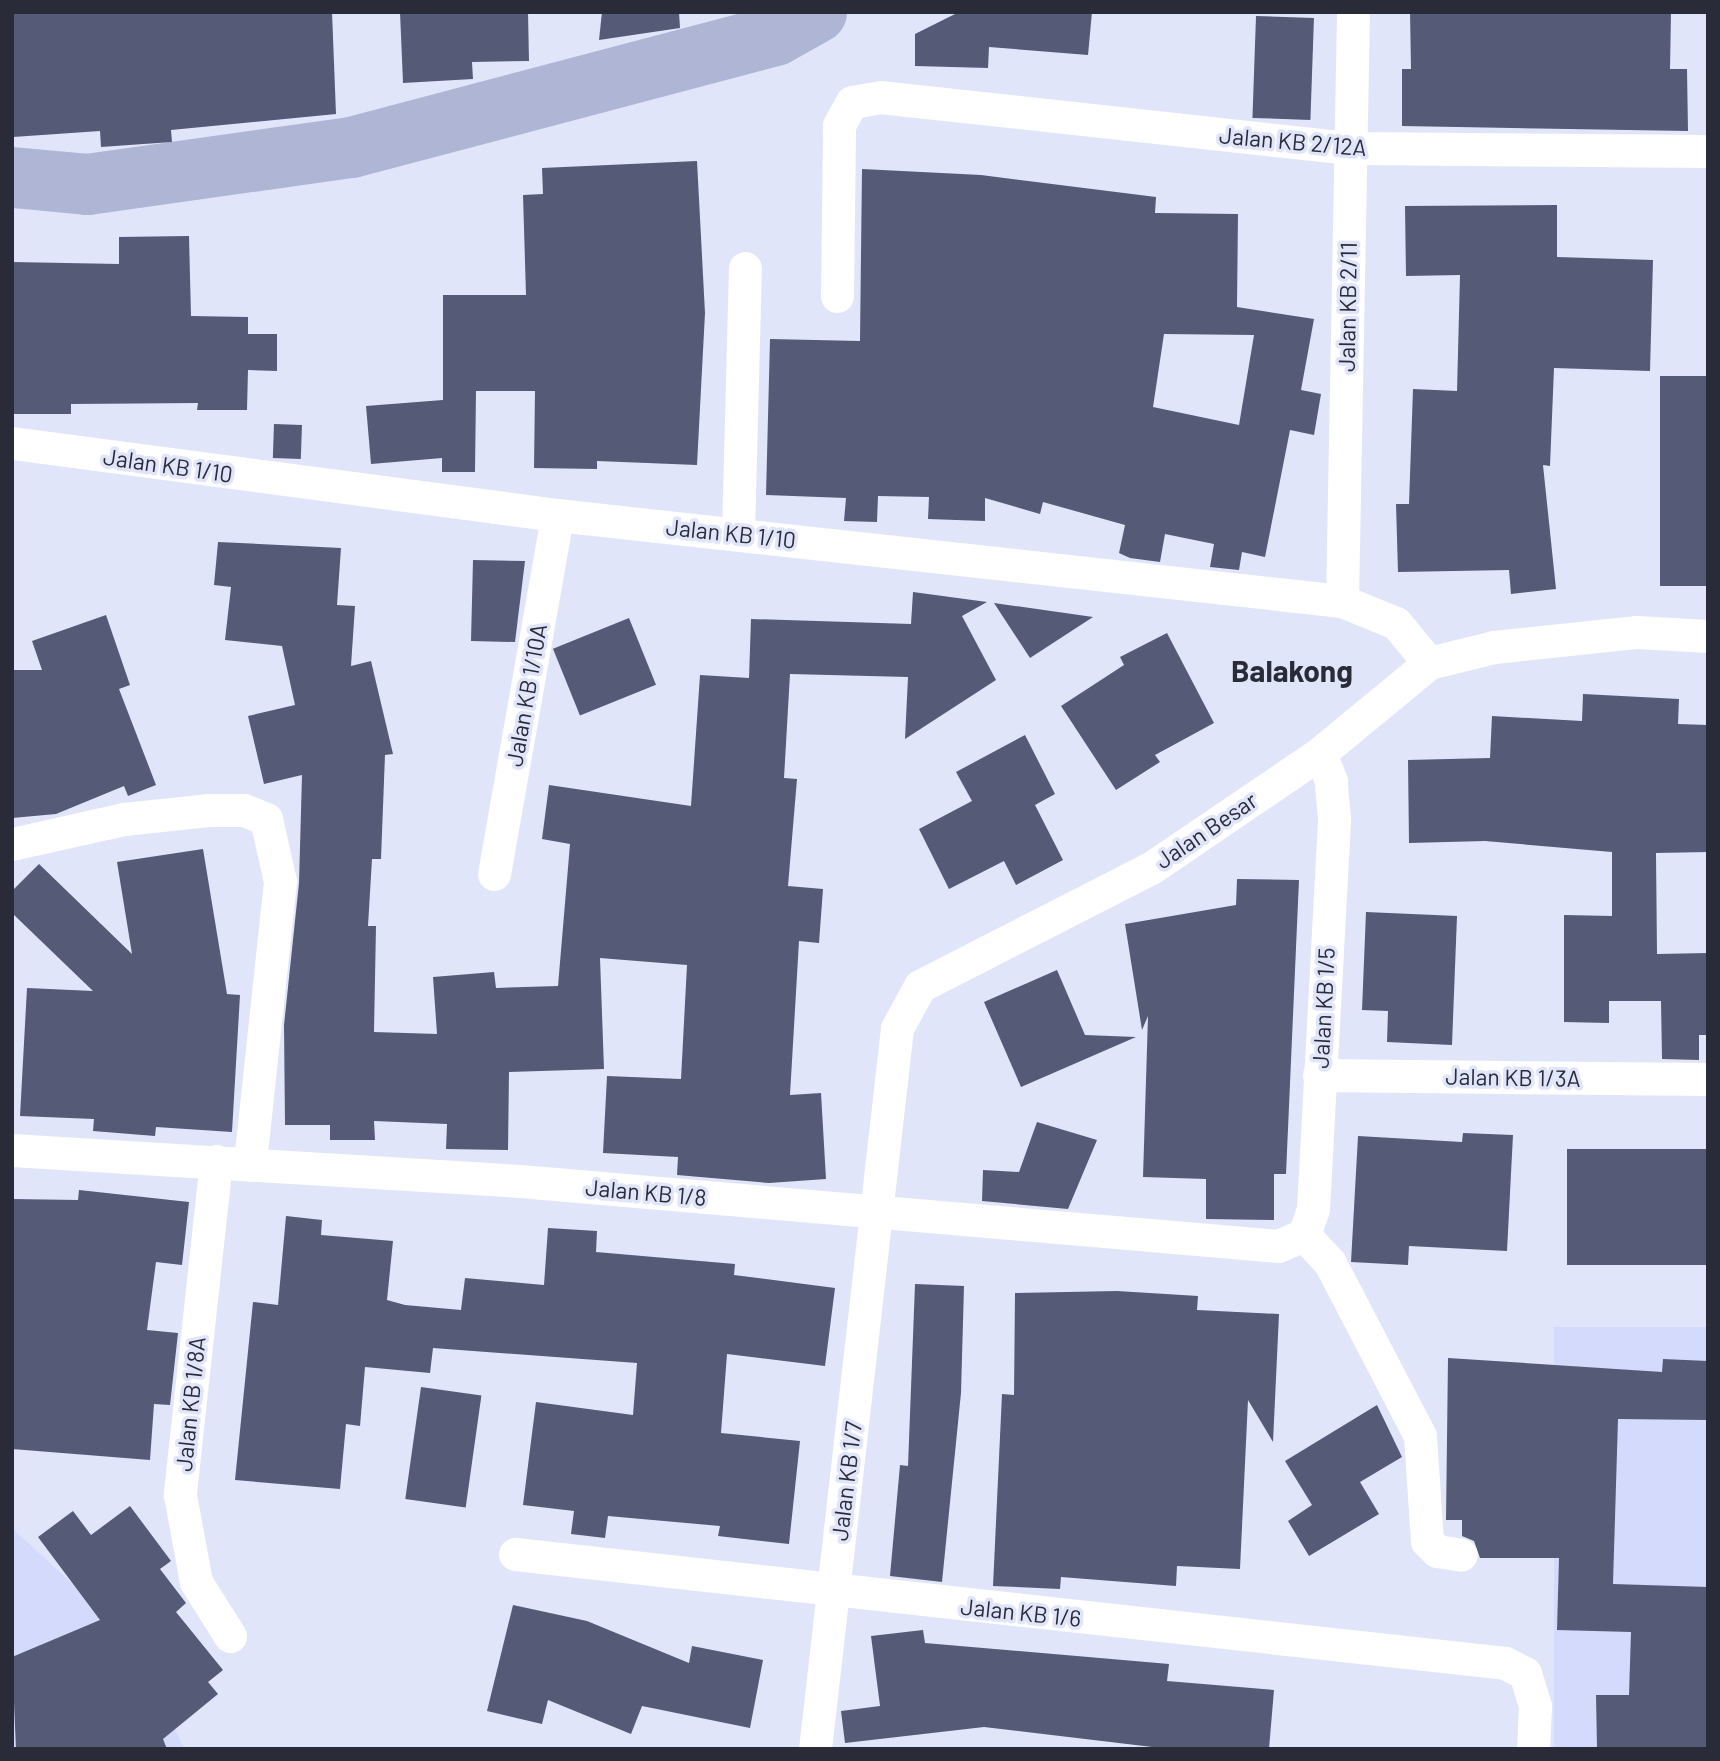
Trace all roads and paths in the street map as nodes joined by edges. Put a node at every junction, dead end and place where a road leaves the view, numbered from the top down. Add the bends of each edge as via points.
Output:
1 (1353, 12) edge
2 (1352, 148) junction
3 (1708, 151) edge
4 (745, 268) dead end
5 (837, 296) dead end
6 (12, 443) edge
7 (557, 515) junction
8 (738, 533) junction
9 (1342, 601) junction
10 (1708, 636) edge
11 (1429, 663) junction
12 (1320, 753) junction
13 (12, 844) edge
14 (494, 874) dead end
15 (1319, 1075) junction
16 (1708, 1079) edge
17 (12, 1150) edge
18 (216, 1161) junction
19 (250, 1164) junction
20 (880, 1213) junction
21 (1291, 1240) junction
22 (515, 1554) dead end
23 (1461, 1555) dead end
24 (832, 1592) junction
25 (230, 1636) dead end
26 (815, 1749) edge
27 (1533, 1749) edge

1 - 2 street, Jalan KB 2/11
2 - 3 street, Jalan KB 2/12A
2 - 5 street, Jalan KB 2/12A via 880,97 852,102 839,125
2 - 9 street, Jalan KB 2/11
4 - 8 street
6 - 7 street, Jalan KB 1/10
7 - 8 street, Jalan KB 1/10
7 - 14 street, Jalan KB 1/10A
8 - 9 street, Jalan KB 1/10
9 - 11 street, Jalan KB 1/10 via 1396,623
10 - 11 street, Jalan Besar via 1624,634 1494,647
11 - 12 street, Jalan Besar
12 - 15 street, Jalan KB 1/5 via 1331,781 1334,819
12 - 20 street, Jalan Besar via 1151,868 920,986 897,1028
13 - 19 street via 124,818 244,810 266,819 280,880
15 - 16 street, Jalan KB 1/3A
15 - 21 street, Jalan KB 1/5 via 1313,1209
17 - 18 street, Jalan KB 1/8
18 - 19 street, Jalan KB 1/8
18 - 25 street, Jalan KB 1/8A via 180,1495 196,1582
19 - 20 street, Jalan KB 1/8
20 - 21 street, Jalan KB 1/8
20 - 24 street, Jalan KB 1/7
21 - 23 street via 1330,1264 1420,1436 1427,1541 1437,1551
22 - 24 street, Jalan KB 1/6
24 - 26 street, Jalan KB 1/7
24 - 27 street, Jalan KB 1/6 via 1505,1663 1525,1672 1535,1706

